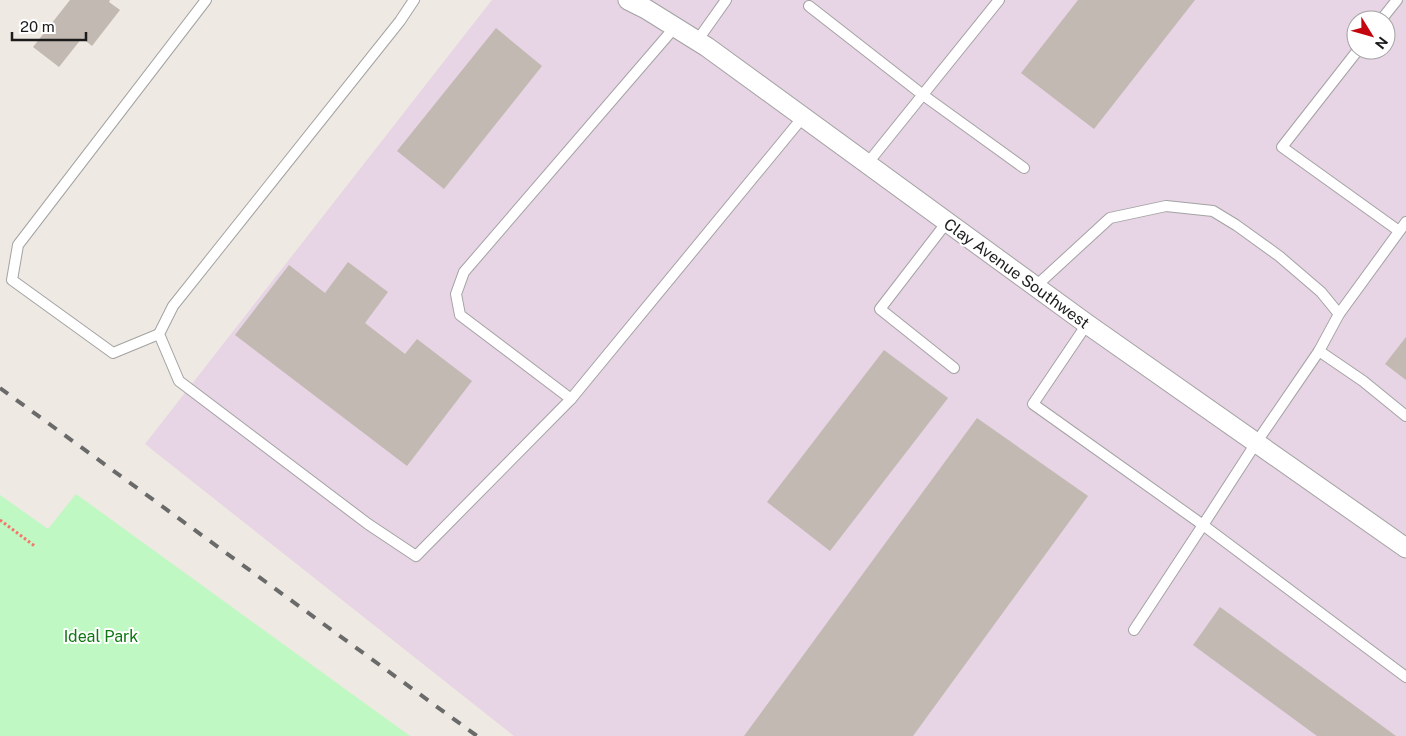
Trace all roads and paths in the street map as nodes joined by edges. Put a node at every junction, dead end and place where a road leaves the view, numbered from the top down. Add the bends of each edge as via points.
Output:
1 (206, 0) edge
2 (414, 0) edge
3 (628, 0) edge
4 (726, 0) edge
5 (999, 0) edge
6 (1397, 0) edge
7 (809, 6) dead end
8 (1389, 10) edge
9 (675, 27) junction
10 (697, 41) junction
11 (1350, 60) edge
12 (922, 95) junction
13 (803, 118) junction
14 (867, 164) junction
15 (1024, 168) dead end
16 (947, 222) junction
17 (1406, 222) edge
18 (1399, 231) junction
19 (1036, 286) junction
20 (1339, 314) junction
21 (1087, 324) junction
22 (159, 334) junction
23 (1319, 351) junction
24 (954, 368) dead end
25 (571, 399) junction
26 (1406, 416) edge
27 (1256, 443) junction
28 (0, 520) edge
29 (1203, 525) junction
30 (36, 547) dead end
31 (1406, 548) edge
32 (1134, 630) dead end
33 (1406, 677) edge

1 - 22 lane via 18,245 12,280 113,352
2 - 22 lane via 173,306
3 - 9 street, Clay Avenue Southwest
4 - 10 lane
5 - 12 lane
6 - 8 lane
7 - 12 lane
9 - 10 street, Clay Avenue Southwest
9 - 25 lane via 464,272 456,294 460,315
10 - 13 street, Clay Avenue Southwest
11 - 18 lane via 1282,148
12 - 14 lane
12 - 15 lane
13 - 14 street, Clay Avenue Southwest
13 - 25 lane
14 - 16 street, Clay Avenue Southwest
16 - 19 street, Clay Avenue Southwest
16 - 24 lane via 880,309
17 - 18 lane
18 - 20 lane
19 - 20 lane via 1110,218 1166,206 1181,207 1212,211 1236,225 1321,292
19 - 21 street, Clay Avenue Southwest
20 - 23 lane
21 - 27 street, Clay Avenue Southwest
21 - 29 lane via 1033,404
22 - 25 lane via 179,381 368,524 416,556
23 - 26 lane
23 - 27 lane
27 - 29 lane
27 - 31 street, Clay Avenue Southwest
28 - 30 path
29 - 32 lane
29 - 33 lane

